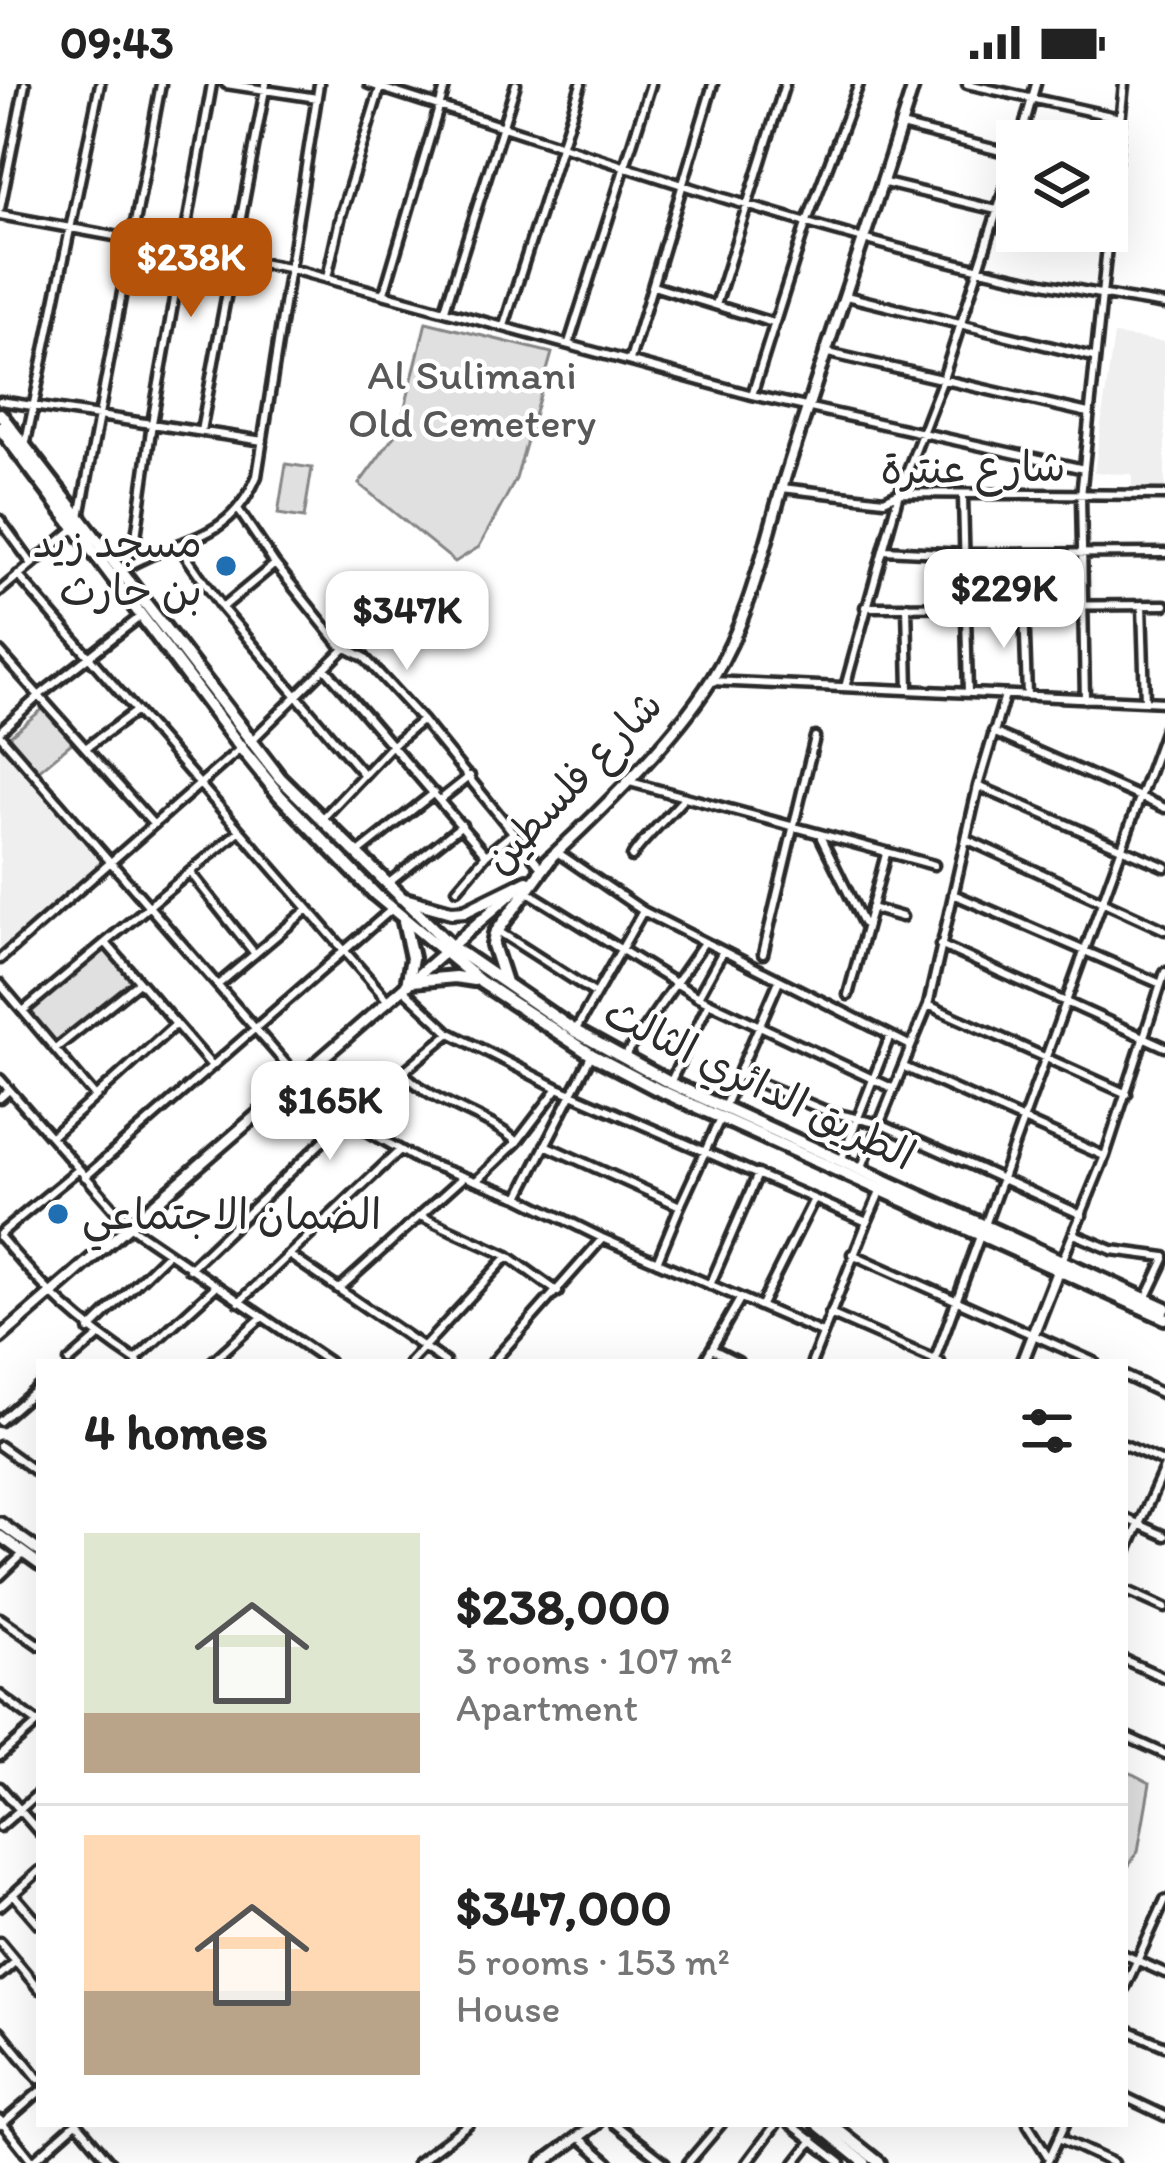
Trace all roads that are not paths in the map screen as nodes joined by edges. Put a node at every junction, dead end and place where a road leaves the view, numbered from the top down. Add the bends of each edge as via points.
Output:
1 (25, 84) edge
2 (100, 84) edge
3 (161, 84) edge
4 (212, 84) edge
5 (226, 84) edge
6 (319, 84) edge
7 (369, 84) edge
8 (446, 84) edge
9 (516, 84) edge
10 (581, 84) edge
11 (651, 84) edge
12 (713, 84) edge
13 (785, 84) edge
14 (859, 84) edge
15 (914, 84) edge
16 (968, 84) edge
17 (1036, 84) edge
18 (1124, 84) edge
19 (380, 86) edge
20 (265, 87) edge
21 (317, 98) junction
22 (1031, 99) junction
23 (439, 106) junction
24 (1120, 118) joint
25 (1025, 120) edge
26 (901, 126) junction
27 (500, 127) junction
28 (560, 145) junction
29 (996, 148) edge
30 (623, 166) junction
31 (885, 183) junction
32 (684, 185) junction
33 (746, 206) junction
34 (996, 211) edge
35 (0, 212) edge
36 (996, 218) edge
37 (806, 224) junction
38 (68, 226) junction
39 (131, 238) junction
40 (860, 239) junction
41 (183, 247) junction
42 (1106, 252) edge
43 (232, 257) junction
44 (982, 266) junction
45 (289, 268) junction
46 (327, 278) junction
47 (652, 286) junction
48 (384, 293) junction
49 (843, 295) junction
50 (1100, 295) junction
51 (716, 305) junction
52 (1165, 305) edge
53 (445, 309) junction
54 (773, 323) junction
55 (962, 324) junction
56 (504, 326) junction
57 (569, 343) junction
58 (824, 352) junction
59 (1093, 357) junction
60 (630, 360) junction
61 (943, 379) junction
62 (752, 395) junction
63 (0, 401) edge
64 (32, 405) junction
65 (808, 409) junction
66 (1088, 413) junction
67 (0, 414) edge
68 (98, 415) junction
69 (152, 423) junction
70 (0, 428) edge
71 (201, 431) junction
72 (920, 434) junction
73 (264, 441) junction
74 (25, 445) junction
75 (1084, 469) junction
76 (782, 488) junction
77 (899, 494) junction
78 (1165, 495) edge
79 (963, 496) junction
80 (1081, 496) junction
81 (238, 509) junction
82 (0, 520) edge
83 (77, 524) junction
84 (179, 546) junction
85 (884, 550) junction
86 (1165, 553) edge
87 (964, 554) junction
88 (1083, 554) junction
89 (139, 559) junction
90 (32, 564) junction
91 (275, 564) junction
92 (119, 572) junction
93 (18, 575) junction
94 (0, 591) edge
95 (1083, 603) junction
96 (1165, 604) edge
97 (1024, 605) junction
98 (1142, 605) junction
99 (907, 606) junction
100 (865, 607) junction
101 (966, 607) junction
102 (222, 608) junction
103 (142, 616) junction
104 (345, 649) junction
105 (0, 652) edge
106 (89, 656) junction
107 (326, 669) junction
108 (711, 681) junction
109 (845, 687) junction
110 (909, 690) junction
111 (968, 693) junction
112 (41, 694) junction
113 (1005, 695) junction
114 (295, 696) junction
115 (1027, 696) junction
116 (1085, 699) junction
117 (1144, 701) junction
118 (1165, 702) edge
119 (136, 711) junction
120 (422, 720) junction
121 (1165, 729) edge
122 (994, 732) junction
123 (0, 733) edge
124 (815, 737) dead end
125 (1163, 741) edge
126 (246, 745) junction
127 (391, 746) junction
128 (87, 747) junction
129 (364, 775) junction
130 (470, 776) junction
131 (627, 781) junction
132 (201, 784) junction
133 (978, 786) junction
134 (437, 796) junction
135 (1139, 796) junction
136 (685, 797) junction
137 (1165, 808) edge
138 (322, 819) junction
139 (153, 824) junction
140 (462, 824) junction
141 (794, 828) junction
142 (238, 832) junction
143 (514, 832) junction
144 (820, 836) junction
145 (965, 839) junction
146 (1121, 846) junction
147 (887, 853) junction
148 (357, 854) junction
149 (486, 855) junction
150 (632, 857) dead end
151 (549, 859) junction
152 (108, 863) junction
153 (934, 865) dead end
154 (1165, 866) edge
155 (190, 872) junction
156 (388, 884) junction
157 (527, 887) junction
158 (458, 889) dead end
159 (952, 894) junction
160 (1103, 899) junction
161 (394, 903) junction
162 (151, 906) junction
163 (308, 908) junction
164 (870, 908) junction
165 (643, 911) junction
166 (902, 916) dead end
167 (403, 918) junction
168 (865, 926) junction
169 (1165, 930) edge
170 (496, 931) junction
171 (106, 944) junction
172 (703, 944) junction
173 (940, 945) junction
174 (448, 950) junction
175 (1084, 950) junction
176 (345, 952) junction
177 (621, 952) junction
178 (722, 953) junction
179 (255, 954) junction
180 (763, 954) dead end
181 (0, 959) edge
182 (1165, 972) edge
183 (139, 982) junction
184 (481, 982) junction
185 (778, 982) junction
186 (0, 984) edge
187 (220, 984) junction
188 (1161, 984) junction
189 (407, 985) junction
190 (677, 985) junction
191 (507, 986) junction
192 (596, 994) junction
193 (848, 995) dead end
194 (698, 997) junction
195 (1065, 999) junction
196 (388, 1002) junction
197 (709, 1002) junction
198 (928, 1005) junction
199 (23, 1011) junction
200 (176, 1025) junction
201 (762, 1026) junction
202 (257, 1028) junction
203 (575, 1031) junction
204 (449, 1033) junction
205 (890, 1036) junction
206 (1145, 1039) junction
207 (912, 1047) junction
208 (1165, 1047) edge
209 (56, 1049) junction
210 (592, 1055) junction
211 (1045, 1057) junction
212 (623, 1059) junction
213 (212, 1066) junction
214 (904, 1066) junction
215 (404, 1072) junction
216 (738, 1074) junction
217 (0, 1079) edge
218 (299, 1079) junction
219 (874, 1080) junction
220 (670, 1084) junction
221 (558, 1088) junction
222 (9, 1090) junction
223 (894, 1090) junction
224 (570, 1093) junction
225 (1127, 1094) junction
226 (94, 1095) junction
227 (0, 1098) edge
228 (722, 1113) junction
229 (1022, 1118) junction
230 (346, 1119) junction
231 (860, 1119) junction
232 (880, 1124) junction
233 (51, 1137) junction
234 (517, 1142) junction
235 (545, 1145) junction
236 (399, 1150) junction
237 (704, 1153) junction
238 (1105, 1156) junction
239 (841, 1161) junction
240 (80, 1169) junction
241 (860, 1169) junction
242 (758, 1174) junction
243 (85, 1177) junction
244 (1002, 1177) junction
245 (463, 1178) junction
246 (475, 1182) junction
247 (881, 1190) junction
248 (519, 1197) junction
249 (814, 1199) junction
250 (680, 1206) junction
251 (1082, 1215) junction
252 (420, 1216) junction
253 (867, 1222) junction
254 (129, 1226) junction
255 (982, 1230) junction
256 (1074, 1234) junction
257 (0, 1236) edge
258 (602, 1238) junction
259 (168, 1252) junction
260 (852, 1254) junction
261 (289, 1255) junction
262 (508, 1256) junction
263 (1165, 1258) edge
264 (657, 1262) junction
265 (1060, 1266) junction
266 (189, 1269) junction
267 (710, 1285) junction
268 (214, 1287) junction
269 (340, 1288) junction
270 (558, 1292) junction
271 (49, 1296) junction
272 (1146, 1299) junction
273 (740, 1300) junction
274 (956, 1301) junction
275 (238, 1302) junction
276 (761, 1305) junction
277 (1165, 1307) edge
278 (830, 1314) junction
279 (261, 1318) junction
280 (1165, 1318) edge
281 (89, 1330) junction
282 (822, 1333) junction
283 (1032, 1334) junction
284 (98, 1337) junction
285 (0, 1338) edge
286 (423, 1348) junction
287 (712, 1349) junction
288 (72, 1359) edge
289 (133, 1359) edge
290 (138, 1359) edge
291 (215, 1359) edge
292 (324, 1359) edge
293 (413, 1359) edge
294 (440, 1359) edge
295 (496, 1359) edge
296 (706, 1359) edge
297 (732, 1359) edge
298 (813, 1359) edge
299 (931, 1359) edge
300 (937, 1359) edge
301 (1023, 1359) edge
302 (1087, 1359) edge
303 (1128, 1377) edge
304 (36, 1391) edge
305 (1165, 1395) edge
306 (0, 1421) edge
307 (0, 1445) edge
308 (1128, 1446) edge
309 (36, 1463) edge
310 (1165, 1465) edge
311 (30, 1468) junction
312 (36, 1472) edge
313 (1128, 1520) edge
314 (0, 1523) edge
315 (1139, 1525) junction
316 (0, 1536) edge
317 (1165, 1536) edge
318 (34, 1548) edge
319 (1128, 1549) edge
320 (0, 1576) edge
321 (1128, 1591) edge
322 (1165, 1608) edge
323 (0, 1618) edge
324 (36, 1643) edge
325 (1128, 1661) edge
326 (1165, 1678) edge
327 (0, 1695) edge
328 (36, 1722) edge
329 (36, 1725) edge
330 (1128, 1737) edge
331 (1165, 1754) edge
332 (0, 1756) edge
333 (0, 1787) edge
334 (36, 1796) edge
335 (19, 1810) junction
336 (0, 1828) edge
337 (36, 1829) edge
338 (36, 1874) edge
339 (13, 1894) junction
340 (1165, 1901) edge
341 (0, 1906) edge
342 (36, 1921) edge
343 (0, 1942) edge
344 (1128, 1956) edge
345 (16, 1961) junction
346 (1137, 1961) junction
347 (1165, 1973) edge
348 (0, 1975) edge
349 (1128, 1980) edge
350 (36, 1985) edge
351 (1128, 2030) edge
352 (0, 2031) edge
353 (1165, 2046) edge
354 (36, 2075) edge
355 (36, 2094) edge
356 (1128, 2098) edge
357 (1165, 2116) edge
358 (1, 2123) edge
359 (78, 2127) edge
360 (80, 2127) edge
361 (464, 2127) edge
362 (592, 2127) edge
363 (618, 2127) edge
364 (718, 2127) edge
365 (774, 2127) edge
366 (795, 2127) edge
367 (821, 2127) edge
368 (835, 2127) edge
369 (1030, 2127) edge
370 (1064, 2127) edge
371 (579, 2137) junction
372 (1059, 2138) junction
373 (813, 2140) junction
374 (1048, 2160) edge
375 (33, 2162) edge
376 (548, 2162) edge
377 (111, 2163) edge
378 (419, 2163) edge
379 (609, 2163) edge
380 (665, 2163) edge
381 (688, 2163) edge
382 (747, 2163) edge
383 (795, 2163) edge
384 (841, 2163) edge
385 (865, 2163) edge
386 (880, 2163) edge
387 (1113, 2163) edge

1 - 35 street
2 - 38 street
3 - 39 street
4 - 41 street
5 - 20 street
6 - 21 street
7 - 19 street
8 - 23 street
9 - 27 street
10 - 28 street
11 - 30 street
12 - 32 street
13 - 33 street
14 - 37 street
15 - 26 street, شارع فلسطين
16 - 22 street
17 - 22 street
18 - 24 street
19 - 23 street
19 - 46 street
20 - 21 street
20 - 43 street
21 - 45 street
22 - 24 street
22 - 25 street
23 - 27 street
23 - 48 street
26 - 29 street
26 - 31 street, شارع فلسطين
27 - 28 street
27 - 53 street
28 - 30 street
28 - 56 street
30 - 32 street
30 - 57 street
31 - 34 street
31 - 40 street, شارع فلسطين
32 - 33 street
32 - 47 street
33 - 37 street
33 - 51 street
35 - 38 street
36 - 44 street
37 - 40 street
37 - 54 street
38 - 39 street
38 - 64 street
39 - 41 street
39 - 68 street
40 - 44 street
40 - 49 street, شارع فلسطين
41 - 43 street
41 - 69 street
42 - 50 street
43 - 45 street
43 - 71 street
44 - 50 street
44 - 55 street
45 - 46 street
45 - 73 street
46 - 48 street
47 - 51 street
47 - 60 street
48 - 53 street
49 - 55 street
49 - 58 street, شارع فلسطين
50 - 52 street
50 - 59 street
51 - 54 street
53 - 56 street
54 - 62 street
55 - 59 street
55 - 61 street
56 - 57 street
57 - 60 street
58 - 61 street
58 - 65 street, شارع فلسطين
59 - 66 street
60 - 62 street
61 - 66 street
61 - 72 street
62 - 65 street
63 - 64 street
64 - 68 street
64 - 74 street
65 - 72 street
65 - 76 street, شارع فلسطين
66 - 75 street
67 - 74 highway, الطريق الدائري الثالث
68 - 69 street
68 - 83 street
69 - 71 street
69 - 89 street
70 - 83 highway, الطريق الدائري الثالث
71 - 73 street
72 - 75 street
72 - 77 street
73 - 81 street
74 - 83 highway, الطريق الدائري الثالث
75 - 80 street
76 - 77 street, شارع عنترة via 884,500
76 - 108 street, شارع فلسطين via 746,604
77 - 79 street, شارع عنترة
77 - 85 street
78 - 80 street, شارع عنترة
79 - 80 street, شارع عنترة
79 - 87 street
80 - 88 street
81 - 84 street via 212,533
81 - 91 street
82 - 90 street
83 - 90 street
83 - 92 highway, الطريق الدائري الثالث
83 - 103 highway, الطريق الدائري الثالث
84 - 89 street
84 - 102 street
85 - 87 street
85 - 100 street
86 - 88 street
87 - 88 street
87 - 101 street
88 - 95 street
89 - 92 street
90 - 93 street
91 - 102 street
91 - 104 street
92 - 126 highway, الطريق الدائري الثالث
93 - 94 street
93 - 106 street
95 - 97 street
95 - 98 street
95 - 116 street
96 - 98 street
97 - 101 street
97 - 115 street
98 - 117 street
99 - 100 street
99 - 101 street
99 - 110 street
100 - 109 street
101 - 111 street
102 - 114 street
103 - 106 street
103 - 126 highway, الطريق الدائري الثالث
104 - 107 street
104 - 120 street via 364,657
105 - 112 street
106 - 112 street
106 - 119 street
107 - 114 street
107 - 127 street
108 - 109 street
108 - 131 street, شارع فلسطين
109 - 110 street
110 - 111 street
111 - 113 street
112 - 123 street
112 - 128 street
113 - 115 street
113 - 122 street
114 - 126 street
114 - 129 street
115 - 116 street
116 - 117 street
117 - 118 street
119 - 128 street
119 - 132 street
120 - 127 street
120 - 130 street
121 - 125 street
122 - 133 street
122 - 135 street
123 - 152 street
124 - 141 street
125 - 135 street
126 - 132 street
126 - 138 highway, الطريق الدائري الثالث
126 - 161 highway, الطريق الدائري الثالث via 280,796
127 - 129 street
127 - 134 street
128 - 139 street
129 - 138 street
130 - 134 street
130 - 143 street
131 - 136 street
131 - 151 street, شارع فلسطين
132 - 139 street
132 - 142 street
133 - 145 street
133 - 146 street
134 - 140 street
134 - 148 street
135 - 137 street
135 - 146 street
136 - 141 street
136 - 150 street
138 - 148 highway, الطريق الدائري الثالث
139 - 152 street
140 - 149 street
140 - 156 street
141 - 144 street
141 - 180 street
142 - 155 street
142 - 163 street
143 - 149 street
143 - 151 street
144 - 147 street
144 - 168 street
145 - 159 street
145 - 160 street
146 - 154 street
146 - 160 street
147 - 153 street
147 - 164 street
148 - 156 highway, الطريق الدائري الثالث
149 - 158 street
151 - 157 highway
151 - 165 street
152 - 162 street
152 - 181 street
155 - 162 street
155 - 179 street
156 - 161 highway, الطريق الدائري الثالث
157 - 161 highway via 466,911
157 - 170 highway
157 - 174 street, شارع فلسطين
157 - 177 street
159 - 173 street
159 - 175 street
160 - 169 street
160 - 175 street
161 - 167 highway, الطريق الدائري الثالث
161 - 174 highway, الطريق الدائري الثالث
161 - 176 street
162 - 171 street
162 - 187 street
163 - 176 street
163 - 179 street
164 - 166 street
164 - 168 street
165 - 172 street
165 - 177 street
167 - 174 highway, الطريق الدائري الثالث
167 - 189 highway via 412,958
168 - 193 street
170 - 191 highway
170 - 192 street
171 - 183 street
171 - 199 street
172 - 178 street
172 - 190 street
173 - 195 street
173 - 198 street
174 - 184 highway, الطريق الدائري الثالث
174 - 189 street, شارع فلسطين
174 - 191 highway, الطريق الدائري الثالث
175 - 188 street
175 - 195 street
176 - 196 street
176 - 202 street
177 - 190 street
177 - 192 street
178 - 185 street
178 - 194 street
179 - 187 street
182 - 188 street
183 - 200 street
183 - 209 street
184 - 189 highway via 455,977
184 - 210 highway, الطريق الدائري الثالث
185 - 201 street
185 - 205 street
186 - 199 street
187 - 202 street
188 - 206 street
189 - 196 street, شارع فلسطين
189 - 204 street
190 - 194 street
190 - 212 street
191 - 203 highway, الطريق الدائري الثالث
192 - 203 street
194 - 197 street
195 - 206 street
195 - 211 street
196 - 218 street, شارع فلسطين
197 - 201 street
197 - 220 street
198 - 207 street
198 - 211 street
199 - 209 street
200 - 213 street
200 - 226 street
201 - 216 street
201 - 219 street
202 - 213 street
202 - 218 street
203 - 212 highway, الطريق الدائري الثالث
204 - 215 street
204 - 221 street
205 - 207 street
205 - 219 street
206 - 208 street
206 - 225 street
207 - 214 street
209 - 226 street
210 - 224 street
210 - 228 highway, الطريق الدائري الثالث
211 - 225 street
211 - 229 street
212 - 220 highway, الطريق الدائري الثالث
213 - 243 street
214 - 223 street
214 - 229 street
215 - 230 street
215 - 234 street via 418,1088
216 - 228 street
216 - 231 street
217 - 222 street
218 - 230 street
218 - 254 street, شارع فلسطين
219 - 223 street
219 - 231 street
220 - 228 highway, الطريق الدائري الثالث
221 - 224 street
221 - 234 street
222 - 227 street
222 - 233 street
223 - 232 street
224 - 235 street
224 - 237 street
225 - 238 street
226 - 233 street
228 - 237 street
228 - 239 highway, الطريق الدائري الثالث
228 - 247 highway, الطريق الدائري الثالث
229 - 238 street
229 - 244 street
230 - 236 street
230 - 266 street
231 - 232 street
231 - 239 street
232 - 241 street
232 - 244 street
233 - 240 street
234 - 246 street
235 - 248 street
235 - 250 street
236 - 245 street
236 - 261 street
237 - 242 street
237 - 250 street
238 - 251 street
239 - 241 highway, الطريق الدائري الثالث
240 - 243 street
240 - 257 street
241 - 255 highway, الطريق الدائري الثالث
242 - 249 street
242 - 267 street
243 - 254 street
244 - 251 street
244 - 255 street
245 - 246 street
245 - 252 street
246 - 248 street
247 - 253 street
247 - 255 highway, الطريق الدائري الثالث
248 - 258 street
249 - 253 street
249 - 276 street
250 - 264 street
251 - 256 street
252 - 262 street
252 - 269 street
253 - 260 street
254 - 259 street
254 - 271 street, شارع فلسطين
255 - 265 highway, الطريق الدائري الثالث
255 - 274 street
256 - 263 street
256 - 265 street
257 - 271 street
258 - 264 street
258 - 270 street
259 - 266 street
259 - 281 street
260 - 274 street
260 - 278 street
261 - 269 street
261 - 275 street
262 - 270 street
262 - 286 street
263 - 272 street
264 - 267 street
265 - 272 highway, الطريق الدائري الثالث
265 - 280 highway, الطريق الدائري الثالث
265 - 283 street
266 - 268 street
267 - 273 street
268 - 275 street
268 - 290 street
269 - 286 street
270 - 295 street
271 - 281 street
271 - 285 street, شارع فلسطين
272 - 277 highway, الطريق الدائري الثالث
273 - 276 street
273 - 287 street
274 - 283 street
274 - 300 street
275 - 279 street
276 - 282 street
278 - 282 street
278 - 299 street
279 - 291 street
279 - 292 street
281 - 284 street
282 - 298 street
283 - 301 street
283 - 302 street
284 - 288 street
284 - 289 street
286 - 293 street
286 - 294 street
287 - 296 street
287 - 297 street
303 - 305 street
304 - 306 street
307 - 311 street
308 - 310 street
309 - 311 street
310 - 315 street
311 - 312 street
313 - 315 street
314 - 318 street
315 - 317 street
315 - 319 street
316 - 318 street
318 - 320 street
321 - 322 street
323 - 324 street
325 - 326 street
327 - 328 street
329 - 332 street
330 - 331 street
333 - 335 street
334 - 335 street
335 - 336 street
335 - 337 street
338 - 339 street
339 - 341 street
339 - 342 street
340 - 346 street
343 - 345 street
344 - 346 street
345 - 348 street
345 - 350 street
346 - 347 street
346 - 349 street
351 - 353 street
352 - 354 street
355 - 358 street
356 - 357 street
358 - 375 street
359 - 375 street
360 - 377 street
361 - 378 street
362 - 371 street
363 - 380 street
364 - 381 street
365 - 382 street
366 - 373 street
367 - 385 street
368 - 386 street
369 - 374 street
370 - 372 street
371 - 376 street
371 - 379 street
372 - 374 street
372 - 387 street
373 - 383 street
373 - 384 street

